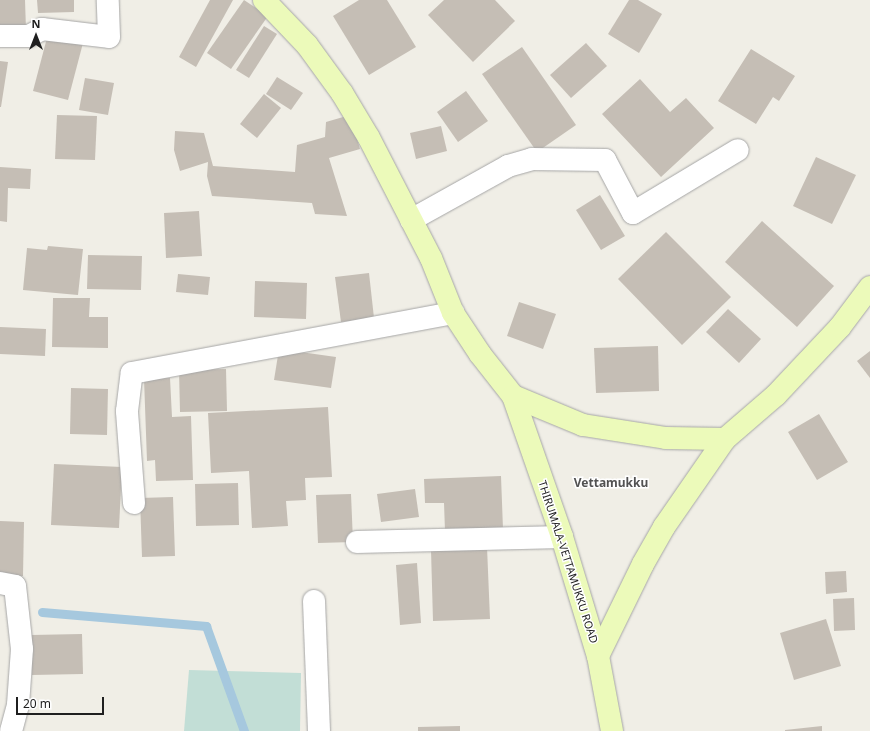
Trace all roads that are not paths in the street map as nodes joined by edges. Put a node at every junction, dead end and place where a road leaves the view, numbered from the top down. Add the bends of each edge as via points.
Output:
1 (108, 0) edge
2 (264, 0) edge
3 (0, 36) edge
4 (738, 150) dead end
5 (411, 220) junction
6 (870, 287) edge
7 (453, 313) junction
8 (513, 396) junction
9 (724, 439) junction
10 (134, 503) dead end
11 (562, 537) junction
12 (357, 542) dead end
13 (0, 584) edge
14 (314, 601) dead end
15 (598, 656) junction
16 (11, 731) edge
17 (319, 731) edge
18 (612, 731) edge

1 - 3 street via 109,37 42,29 29,36
2 - 5 main road via 307,45 342,93 369,138
4 - 5 street via 633,214 605,160 532,159 508,166
5 - 7 main road via 431,258
6 - 9 main road via 840,327 776,395
7 - 8 main road via 480,354
7 - 10 street via 132,373 127,411
8 - 9 main road via 583,425 666,438
8 - 11 main road, THIRUMALA-VETTAMUKKU ROAD
9 - 15 main road via 654,545
11 - 12 street
11 - 15 main road, THIRUMALA-VETTAMUKKU ROAD
13 - 16 street via 15,586 22,649 18,706
14 - 17 street
15 - 18 main road, THIRUMALA-VETTAMUKKU ROAD

